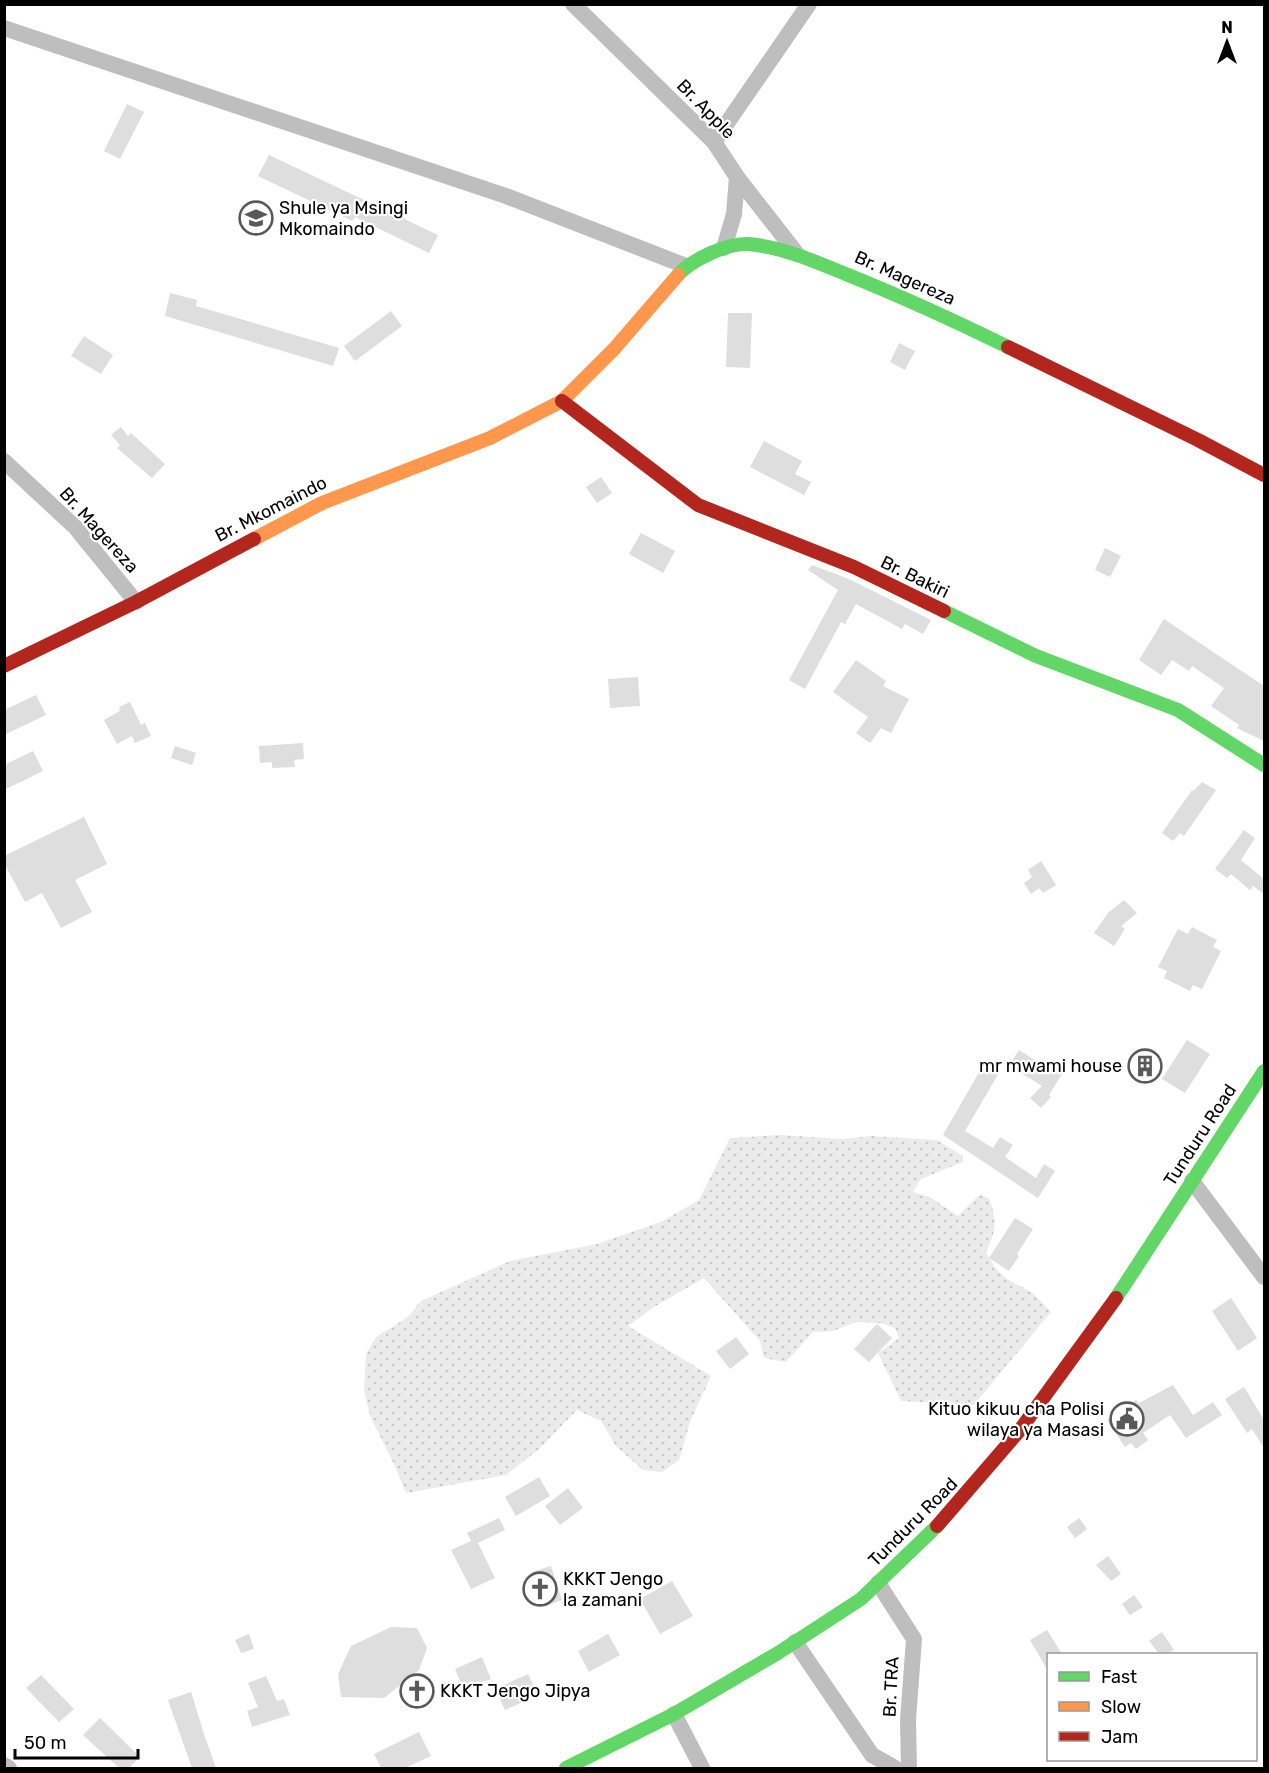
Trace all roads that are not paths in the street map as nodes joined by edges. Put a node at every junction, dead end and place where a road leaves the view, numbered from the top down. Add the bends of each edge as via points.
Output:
1 (573, 4) edge
2 (809, 4) edge
3 (4, 28) edge
4 (714, 142) junction
5 (737, 177) junction
6 (724, 248) junction
7 (797, 254) junction
8 (686, 266) junction
9 (562, 401) junction
10 (4, 461) edge
11 (1264, 475) edge
12 (136, 602) junction
13 (4, 666) edge
14 (1264, 765) edge
15 (1264, 1071) edge
16 (1192, 1181) junction
17 (1264, 1277) edge
18 (878, 1583) junction
19 (795, 1642) junction
20 (674, 1714) junction
21 (4, 1765) edge
22 (9, 1768) edge
23 (566, 1768) edge
24 (702, 1768) edge
25 (895, 1768) edge
26 (909, 1768) edge

1 - 4 street, Br. Apple
2 - 4 street
3 - 8 street via 506,196
4 - 5 street, Br. Apple
5 - 6 street via 734,214
5 - 7 street, Br. Apple
6 - 7 main road, Br. Magereza via 746,244
6 - 8 main road, Br. Magereza
7 - 11 main road, Br. Magereza via 916,302
8 - 9 main road, Br. Magereza via 614,350
9 - 12 main road, Br. Mkomaindo via 490,438 322,503
9 - 14 main road, Br. Bakiri via 698,505 854,567 1036,656 1178,710
10 - 12 street, Br. Magereza via 75,527
12 - 13 main road, Br. Mkomaindo
15 - 16 main road, Tunduru Road
16 - 17 street
16 - 18 main road, Tunduru Road via 1120,1292 1020,1430 946,1518
18 - 19 main road, Tunduru Road via 861,1599
18 - 26 street, Br. TRA via 914,1639
19 - 20 main road, Tunduru Road
19 - 25 street via 872,1755
20 - 23 main road, Tunduru Road
20 - 24 street
21 - 22 street

